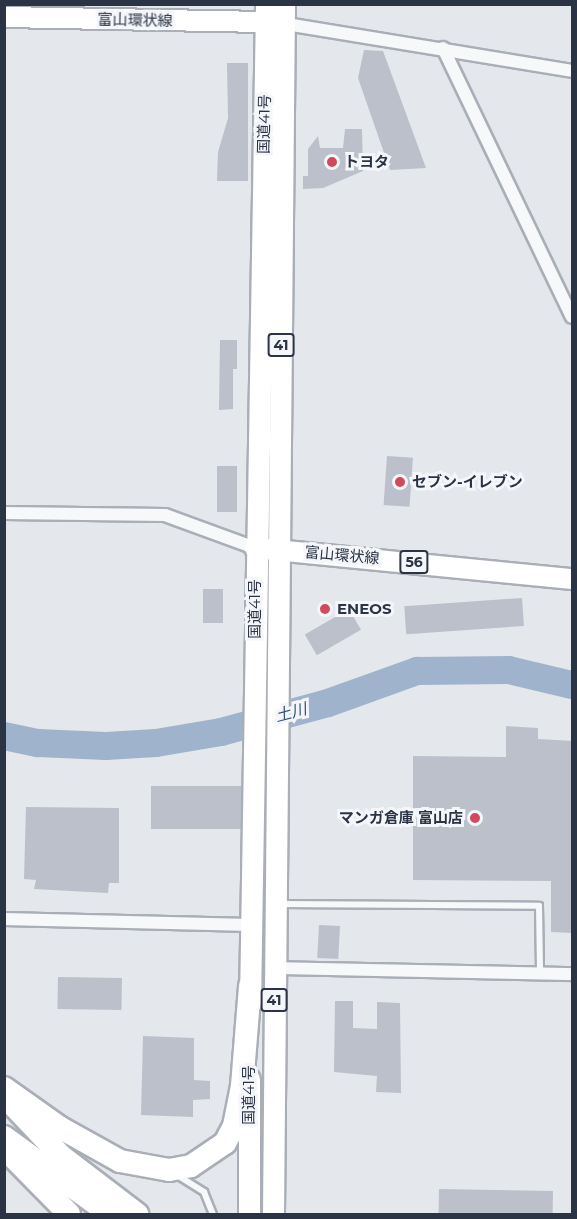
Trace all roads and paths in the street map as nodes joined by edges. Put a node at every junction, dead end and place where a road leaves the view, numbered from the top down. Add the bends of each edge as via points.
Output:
1 (275, 14) edge
2 (4, 17) edge
3 (443, 48) junction
4 (573, 71) edge
5 (573, 317) edge
6 (4, 513) edge
7 (255, 548) junction
8 (279, 549) junction
9 (573, 579) edge
10 (276, 904) junction
11 (4, 919) edge
12 (251, 925) junction
13 (275, 968) junction
14 (540, 973) junction
15 (573, 974) edge
16 (250, 986) junction
17 (4, 1088) edge
18 (4, 1097) edge
19 (4, 1137) edge
20 (4, 1149) edge
21 (169, 1170) junction
22 (69, 1215) edge
23 (110, 1215) edge
24 (137, 1215) edge
25 (213, 1215) edge
26 (249, 1215) edge
27 (273, 1215) edge

1 - 2 main road, 富山環状線
1 - 3 street
1 - 7 highway, 国道41号 / 41
1 - 8 highway, 国道41号 / 41
3 - 4 street
3 - 5 street
6 - 7 street via 165,515
7 - 8 main road, 富山環状線 / 56
7 - 12 highway, 国道41号 / 41
8 - 9 main road, 富山環状線 / 56
8 - 10 highway, 国道41号 / 41
10 - 13 highway, 国道41号 / 41
10 - 14 lane via 539,906
11 - 12 street
12 - 16 highway, 国道41号 / 41
13 - 14 street
13 - 27 highway, 国道41号 / 41
14 - 15 street
16 - 21 highway via 242,1086 234,1126 225,1143 210,1157
16 - 26 highway, 国道41号 / 41
17 - 21 highway via 90,1146 120,1161
18 - 24 highway via 61,1156
19 - 23 highway
20 - 22 highway
21 - 25 lane via 204,1192

